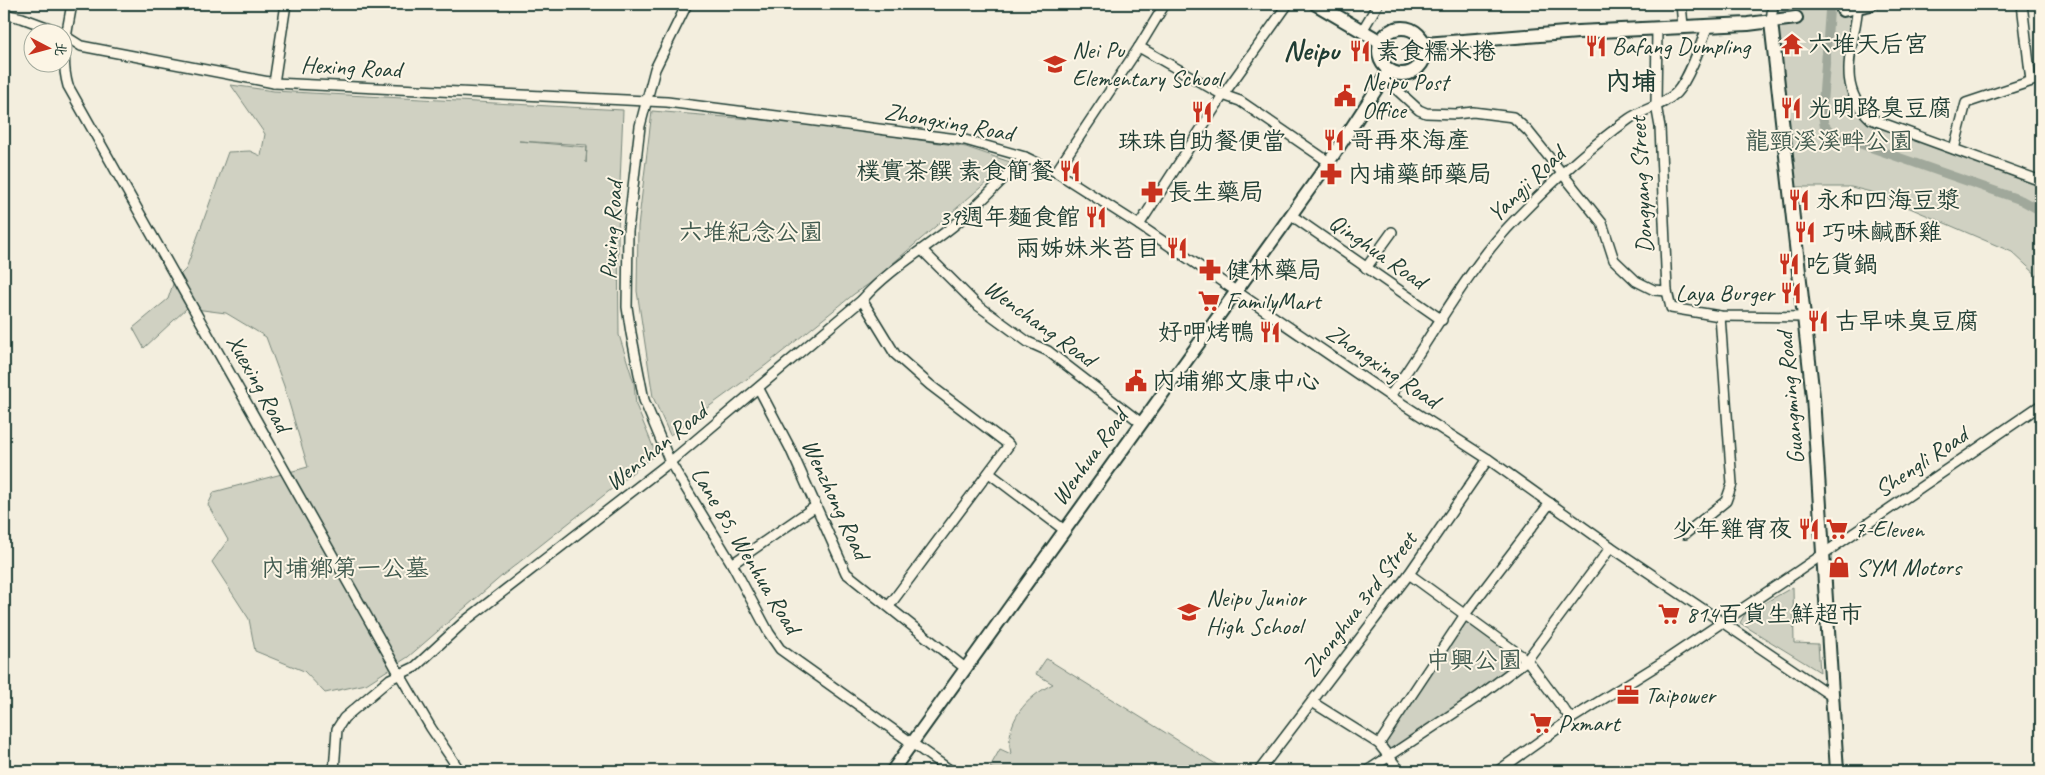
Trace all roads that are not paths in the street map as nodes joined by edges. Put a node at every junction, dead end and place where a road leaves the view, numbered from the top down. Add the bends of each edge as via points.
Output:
1 (72, 4) edge
2 (286, 4) edge
3 (687, 4) edge
4 (1165, 4) edge
5 (1288, 4) edge
6 (1316, 4) edge
7 (1378, 4) edge
8 (1681, 4) edge
9 (1773, 4) edge
10 (2022, 4) edge
11 (1863, 5) edge
12 (1843, 10) dead end
13 (4, 14) edge
14 (1796, 18) dead end
15 (32, 22) edge
16 (67, 22) edge
17 (1770, 22) junction
18 (1708, 25) junction
19 (1683, 26) junction
20 (1657, 28) junction
21 (1362, 31) junction
22 (72, 40) edge
23 (1380, 42) junction
24 (1425, 44) junction
25 (1140, 48) junction
26 (64, 72) edge
27 (1387, 74) junction
28 (2041, 78) edge
29 (2031, 81) junction
30 (274, 83) junction
31 (1223, 95) junction
32 (645, 100) junction
33 (1656, 105) junction
34 (1954, 149) junction
35 (1024, 157) junction
36 (1329, 162) junction
37 (1056, 172) junction
38 (1563, 174) junction
39 (2041, 181) edge
40 (1291, 215) junction
41 (1139, 225) junction
42 (1392, 232) dead end
43 (922, 250) junction
44 (1366, 268) junction
45 (1667, 291) junction
46 (1237, 292) junction
47 (862, 300) junction
48 (1720, 316) junction
49 (1804, 317) junction
50 (1442, 320) junction
51 (759, 388) junction
52 (1390, 396) junction
53 (2041, 405) edge
54 (1140, 422) junction
55 (1488, 459) junction
56 (670, 462) junction
57 (989, 473) junction
58 (1550, 503) junction
59 (816, 506) junction
60 (1064, 529) junction
61 (1685, 534) dead end
62 (1611, 547) junction
63 (1823, 552) junction
64 (732, 564) junction
65 (1409, 574) junction
66 (889, 606) junction
67 (1466, 613) junction
68 (1720, 622) junction
69 (1527, 660) junction
70 (965, 668) junction
71 (400, 674) junction
72 (1833, 697) junction
73 (1312, 702) junction
74 (1571, 719) junction
75 (912, 743) junction
76 (1379, 744) junction
77 (1390, 756) junction
78 (334, 771) edge
79 (460, 771) edge
80 (892, 771) edge
81 (951, 771) edge
82 (1259, 771) edge
83 (1367, 771) edge
84 (1400, 771) edge
85 (1498, 771) edge
86 (1837, 771) edge

1 - 16 street, Xuexing Road
2 - 30 street
3 - 32 street, Puxing Road via 660,56
4 - 25 street
5 - 31 street
6 - 21 main road
7 - 21 street
8 - 19 street
9 - 17 street
10 - 29 street
11 - 12 main road
11 - 34 street via 1851,44 1850,74 1851,93 1860,108 1871,119
13 - 15 street, Hexing Road
14 - 17 main road
17 - 18 main road
17 - 49 main road, Guangming Road
18 - 19 main road
18 - 33 street, Yangji Road via 1695,60 1677,92
19 - 20 main road
20 - 24 main road
20 - 33 street, Dongyang Street
21 - 23 main road
22 - 30 street, Hexing Road via 81,46
23 - 24 main road via 1391,30 1407,28 1421,36
23 - 27 main road via 1380,57
24 - 27 main road via 1424,58 1416,70
25 - 31 street
25 - 37 street
26 - 71 street, Xuexing Road via 68,86
27 - 36 street, Wenhua Road
27 - 38 street via 1419,110 1426,113 1473,112 1512,117 1528,131
28 - 29 street
29 - 34 street via 1966,103
30 - 32 street, Hexing Road
31 - 36 street via 1240,101
31 - 41 street
32 - 35 street, Zhongxing Road via 965,140
32 - 56 street, Puxing Road via 628,231 627,307 644,400
33 - 38 street, Yangji Road via 1631,118
33 - 45 street, Dongyang Street via 1660,127
34 - 39 street
35 - 37 street, Zhongxing Road
35 - 43 street, Wenshan Road via 953,227
36 - 40 street, Wenhua Road
37 - 41 street, Zhongxing Road
38 - 45 street via 1602,223 1614,260 1636,281 1654,290
38 - 50 street, Yangji Road via 1492,245
40 - 44 street, Qinghua Road
40 - 46 street, Wenhua Road
41 - 46 street, Zhongxing Road
42 - 44 street
43 - 47 street, Wenshan Road
43 - 54 street, Wenchang Road via 976,304 1028,342 1048,351
44 - 50 street, Qinghua Road
45 - 48 street, Dongyang Street via 1671,308
46 - 52 street, Zhongxing Road
46 - 54 street, Wenhua Road
47 - 51 street, Wenshan Road
47 - 57 street via 895,354 1009,445
48 - 49 street
48 - 61 street via 1732,484 1726,501
49 - 63 main road, Guangming Road via 1813,396
50 - 52 street, Yangji Road
51 - 56 street, Wenshan Road
51 - 59 street, Wenzhong Road
52 - 55 street, Zhongxing Road
53 - 63 street, Shengli Road
54 - 60 street, Wenhua Road
55 - 58 street, Zhongxing Road
55 - 65 street, Zhonghua 3rd Street
56 - 64 street, Lane 85, Wenhua Road
56 - 71 street, Wenshan Road via 466,621 415,667
57 - 60 street
57 - 66 street
58 - 62 street, Zhongxing Road
58 - 67 street
59 - 64 street
59 - 66 street, Wenzhong Road via 846,573
60 - 70 street, Wenhua Road
62 - 68 street, Zhongxing Road
62 - 69 street
63 - 68 street, Shengli Road
63 - 72 main road, Guangming Road
64 - 75 street, Lane 85, Wenhua Road via 780,649
65 - 67 street
65 - 73 street, Zhonghua 3rd Street
66 - 70 street, Wenzhong Road
67 - 69 street
67 - 76 street
68 - 72 street, Zhongxing Road
68 - 74 street, Shengli Road
69 - 74 street
69 - 77 street
70 - 75 street, Wenhua Road
71 - 78 street, Wenshan Road via 344,718 337,729
71 - 79 street, Xuexing Road
72 - 86 main road, Guangming Road
73 - 76 street
73 - 82 street, Zhonghua 3rd Street
74 - 85 street, Shengli Road
75 - 80 street, Wenhua Road
75 - 81 street, Lane 85, Wenhua Road
76 - 77 street
77 - 83 street
77 - 84 street

